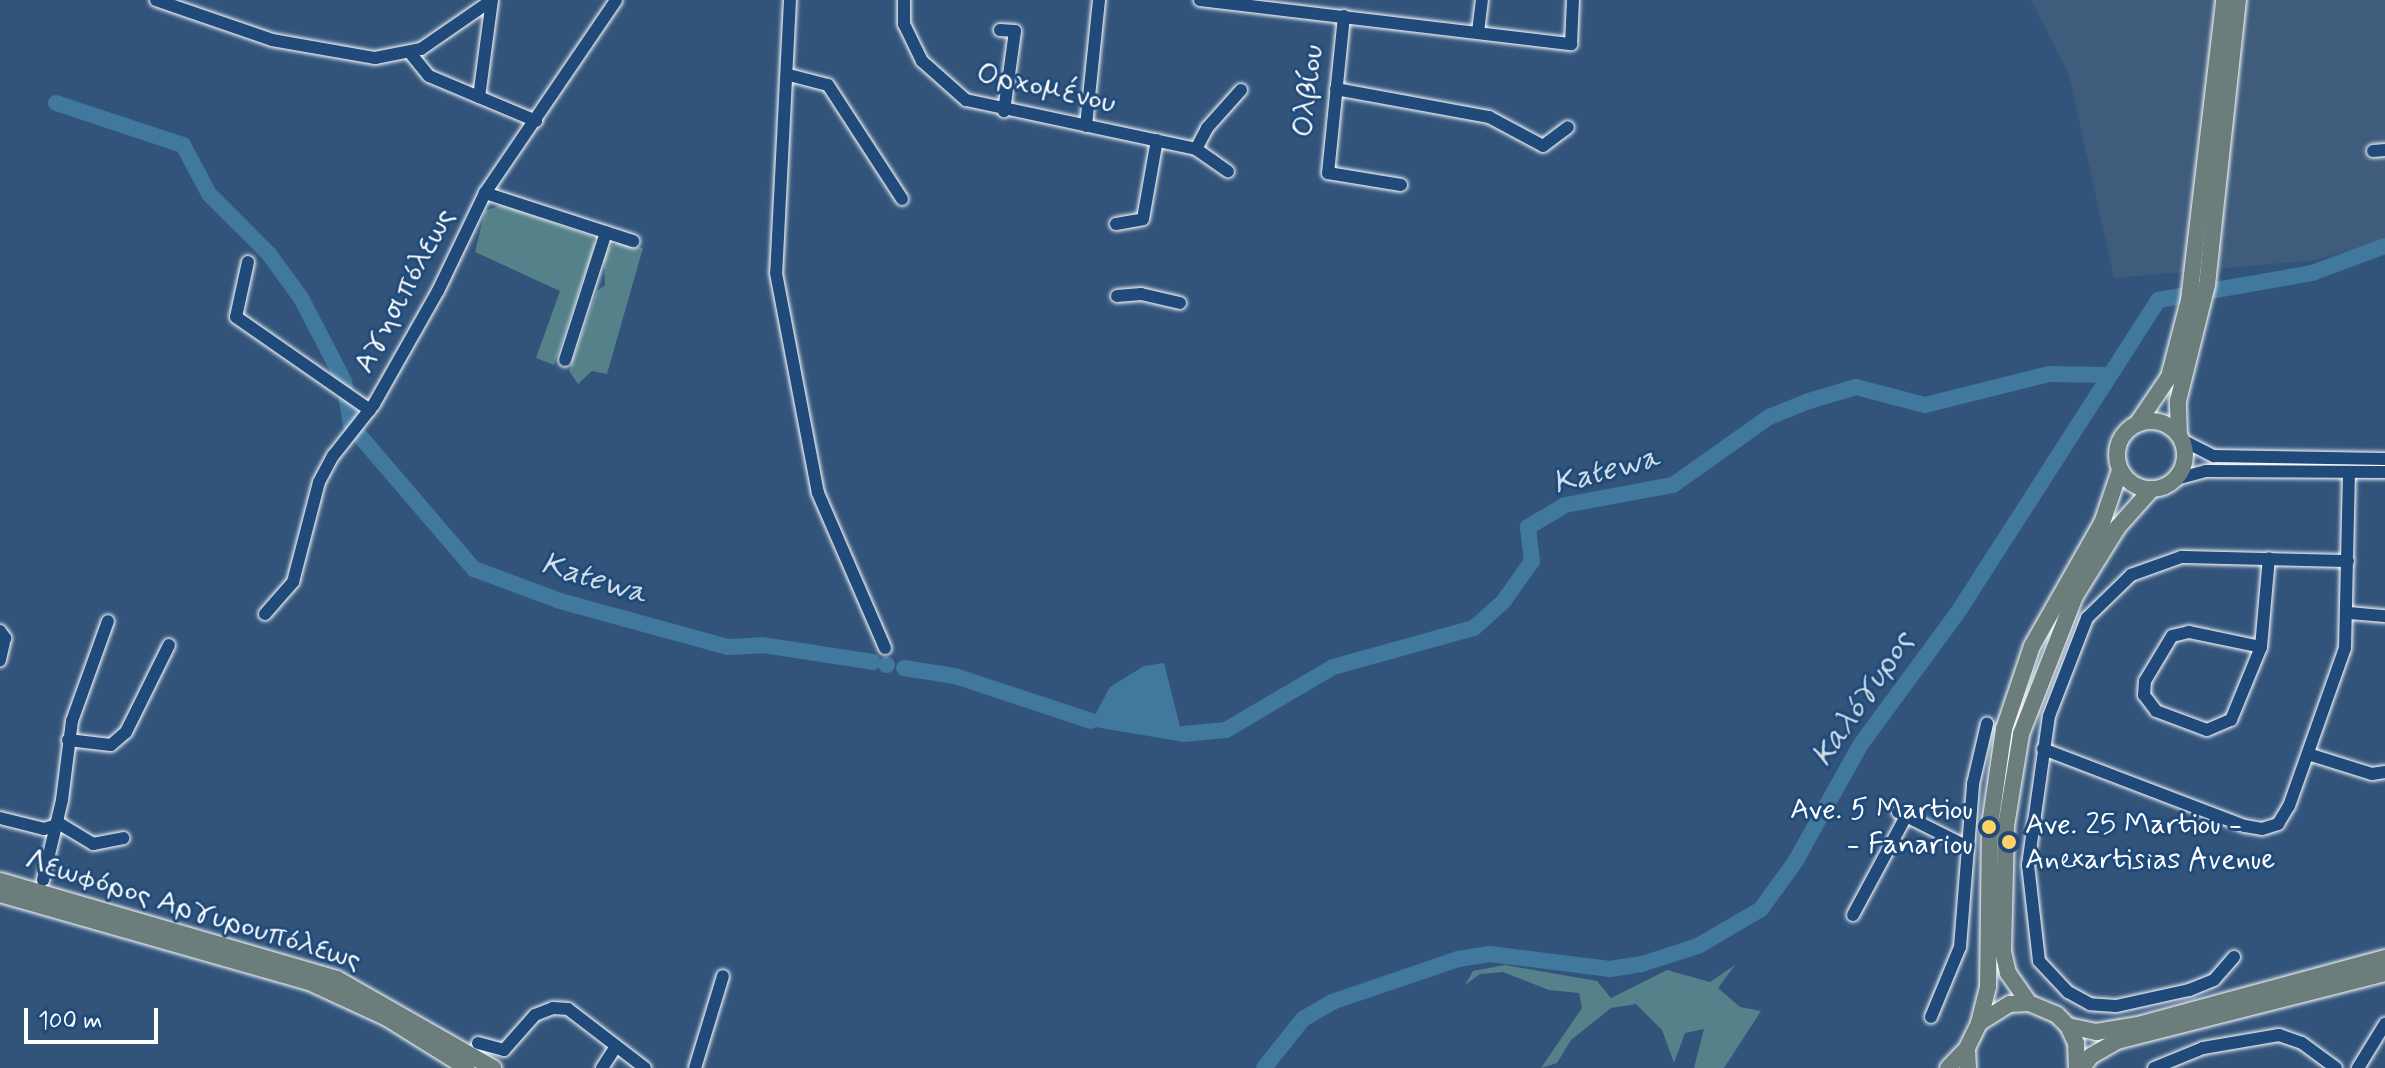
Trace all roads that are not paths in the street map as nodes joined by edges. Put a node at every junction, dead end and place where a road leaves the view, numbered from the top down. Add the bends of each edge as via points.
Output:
1 (156, 0) edge
2 (616, 0) edge
3 (790, 0) edge
4 (904, 0) edge
5 (1099, 0) edge
6 (1200, 0) edge
7 (1482, 0) edge
8 (1573, 0) edge
9 (2224, 0) edge
10 (2238, 0) edge
11 (1344, 16) junction
12 (1000, 30) dead end
13 (1478, 32) junction
14 (411, 54) junction
15 (789, 75) junction
16 (1336, 89) junction
17 (1241, 90) dead end
18 (479, 97) junction
19 (1229, 104) junction
20 (1004, 111) junction
21 (1239, 113) dead end
22 (536, 121) junction
23 (1086, 126) junction
24 (1568, 127) dead end
25 (1157, 140) junction
26 (1196, 149) junction
27 (1228, 171) dead end
28 (1401, 185) dead end
29 (485, 193) junction
30 (902, 199) dead end
31 (1116, 224) dead end
32 (606, 232) junction
33 (633, 241) dead end
34 (248, 262) dead end
35 (2198, 292) junction
36 (1117, 296) dead end
37 (1180, 303) dead end
38 (565, 360) dead end
39 (370, 410) junction
40 (2137, 424) junction
41 (2181, 438) junction
42 (2337, 459) junction
43 (2385, 459) edge
44 (2120, 470) junction
45 (2349, 472) junction
46 (2385, 472) edge
47 (2176, 479) junction
48 (2151, 490) junction
49 (2269, 558) junction
50 (2348, 561) junction
51 (2349, 613) junction
52 (265, 614) dead end
53 (2385, 616) edge
54 (108, 621) dead end
55 (2, 634) edge
56 (169, 645) dead end
57 (2261, 647) junction
58 (885, 648) dead end
59 (0, 660) edge
60 (1987, 724) dead end
61 (68, 740) junction
62 (2043, 749) junction
63 (2308, 754) junction
64 (2385, 772) edge
65 (0, 818) edge
66 (52, 827) junction
67 (123, 838) dead end
68 (1966, 846) junction
69 (0, 881) edge
70 (40, 887) junction
71 (0, 894) edge
72 (1853, 915) dead end
73 (2234, 957) dead end
74 (2385, 958) edge
75 (2385, 973) edge
76 (723, 976) dead end
77 (2029, 1003) junction
78 (1931, 1017) dead end
79 (1979, 1023) junction
80 (2385, 1024) edge
81 (2068, 1026) junction
82 (478, 1043) dead end
83 (615, 1048) junction
84 (1967, 1048) junction
85 (467, 1068) edge
86 (493, 1068) edge
87 (602, 1068) edge
88 (645, 1068) edge
89 (695, 1068) edge
90 (1948, 1068) edge
91 (1968, 1068) edge
92 (2080, 1068) edge
93 (2154, 1068) edge
94 (2336, 1068) edge
95 (2358, 1068) edge

1 - 14 street via 272,40 375,58
2 - 22 street, Αγησιπόλεως
3 - 15 street
4 - 20 street, Ορχομένου via 911,43 934,75 966,100
5 - 23 street
6 - 11 street
7 - 13 street
8 - 13 street via 1571,44
9 - 35 main road
10 - 35 main road
11 - 13 street
11 - 16 street, Ολβίου
12 - 20 street via 1015,31
14 - 18 street via 429,76
14 - 18 street via 492,0
15 - 30 street via 828,85
15 - 58 street via 776,273 818,493
16 - 24 street via 1489,117 1543,146
16 - 28 street, Ολβίου via 1328,173
17 - 19 street
18 - 22 street
19 - 21 street
19 - 26 street
20 - 23 street, Ορχομένου
22 - 29 street, Αγησιπόλεως
23 - 25 street, Ορχομένου
25 - 26 street, Ορχομένου
25 - 31 street via 1143,219
26 - 27 street, Ορχομένου
29 - 32 street
29 - 39 street, Αγησιπόλεως via 438,291
32 - 33 street
32 - 38 street
34 - 39 street via 236,317
35 - 40 main road via 2169,377
35 - 41 main road via 2178,401
36 - 37 street via 1141,294
39 - 52 street, Αγησιπόλεως via 319,482 293,582
40 - 41 main road via 2165,424
40 - 44 main road via 2118,444
41 - 42 street via 2214,456
41 - 47 main road via 2186,458
42 - 43 street
42 - 45 street
44 - 48 main road via 2127,481
44 - 79 main road via 2102,523 2032,646 2004,729 1990,825 1988,987
45 - 46 street
45 - 47 street via 2206,471
45 - 50 street
47 - 48 main road
48 - 77 main road via 2118,527 2075,596 2021,734 2006,826 2003,952 2008,973
49 - 50 street
49 - 57 street
49 - 62 street via 2181,557 2150,565 2108,593 2087,618 2061,677
50 - 51 street
51 - 53 street
51 - 63 street via 2334,687
54 - 61 street
55 - 59 street
56 - 61 street via 126,732 111,745
57 - 57 street via 2231,720 2219,729 2207,730 2156,711 2144,695 2145,681 2172,636 2189,632
60 - 68 street
61 - 66 street via 66,779
62 - 63 street via 2262,829 2278,824
62 - 73 street via 2028,865 2039,961 2068,992 2090,1004 2116,1006 2214,980
63 - 64 street via 2372,774
65 - 66 street
66 - 67 street via 60,824 93,844
66 - 70 street
68 - 72 street via 1902,814
68 - 78 street via 1960,947
69 - 70 main road, Λεωφόρος Αργυρουπόλεως
70 - 86 main road, Λεωφόρος Αργυρουπόλεως via 337,979
71 - 85 main road, Λεωφόρος Αργυρουπόλεως via 309,982 387,1018
74 - 81 main road via 2138,1025 2096,1032
75 - 92 main road via 2117,1041
76 - 89 street
77 - 79 main road via 2002,1007
77 - 81 main road
79 - 84 main road
80 - 95 street
81 - 92 main road
82 - 83 street via 504,1050 535,1015 553,1008 568,1009
83 - 87 street
83 - 88 street
84 - 90 main road
84 - 91 main road
93 - 94 street via 2203,1048 2279,1035 2302,1043

